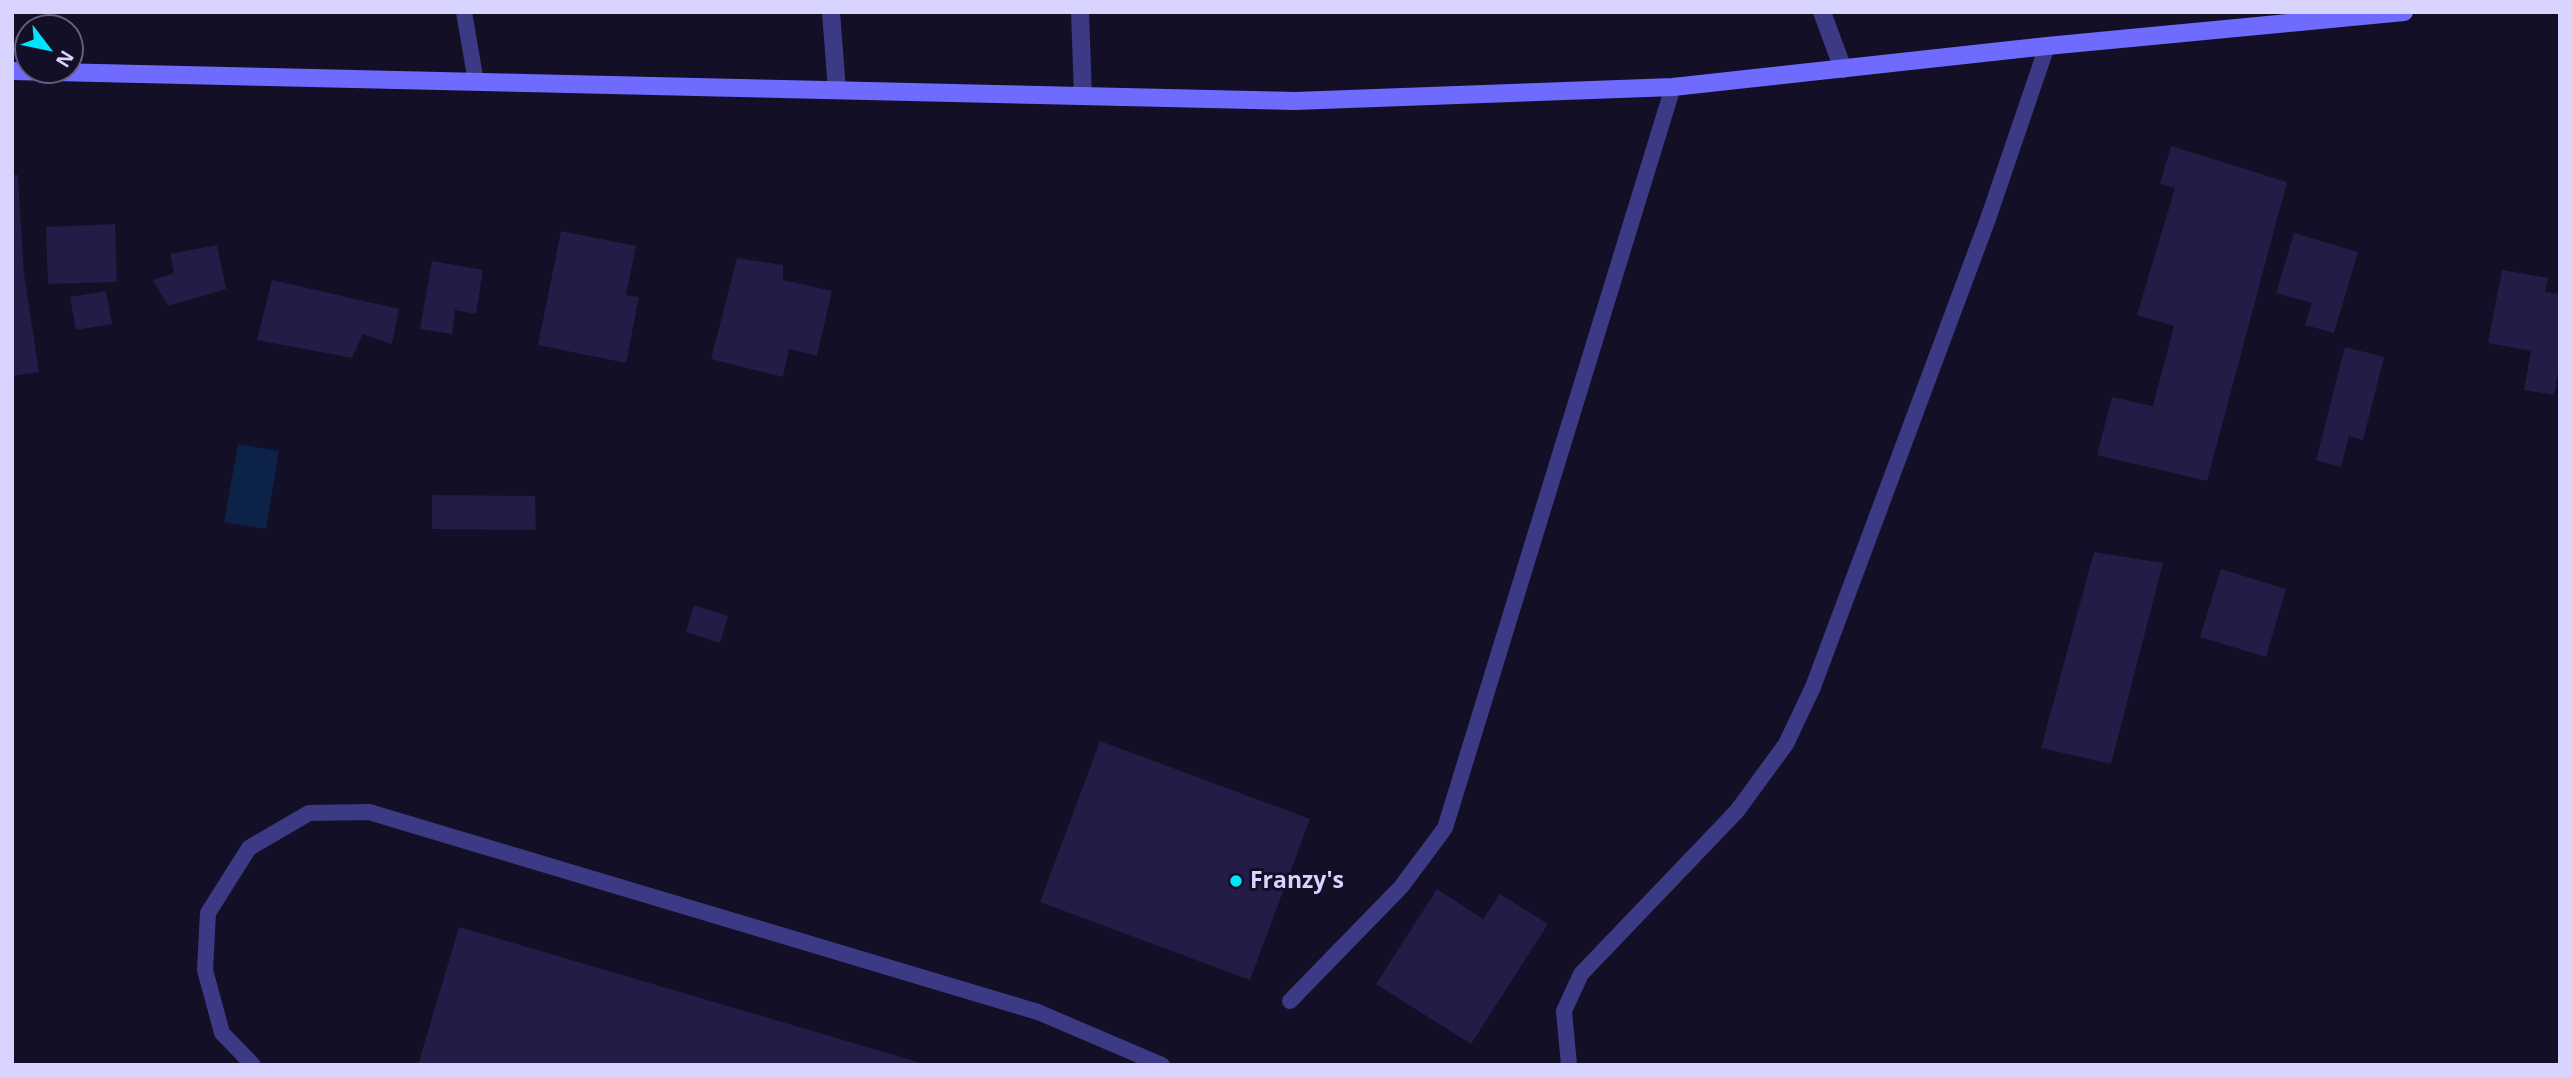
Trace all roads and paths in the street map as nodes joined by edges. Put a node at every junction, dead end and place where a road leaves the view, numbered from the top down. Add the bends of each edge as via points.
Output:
1 (464, 12) edge
2 (831, 12) edge
3 (1080, 12) edge
4 (1822, 12) edge
5 (2404, 12) edge
6 (2048, 46) junction
7 (1843, 69) junction
8 (12, 71) edge
9 (476, 82) junction
10 (1673, 87) junction
11 (837, 90) junction
12 (1083, 96) junction
13 (1290, 1001) dead end
14 (253, 1065) edge
15 (1161, 1065) edge
16 (1569, 1065) edge

1 - 9 lane
2 - 11 street
3 - 12 street
4 - 7 street
5 - 6 street
6 - 7 street
6 - 16 lane via 1813,687 1786,744 1737,811 1581,974 1564,1011
7 - 10 street
8 - 9 street
9 - 11 street
10 - 12 street via 1295,101
10 - 13 lane via 1445,828 1401,887
11 - 12 street
14 - 15 lane via 222,1033 205,970 208,913 249,848 309,813 369,812 1038,1013

